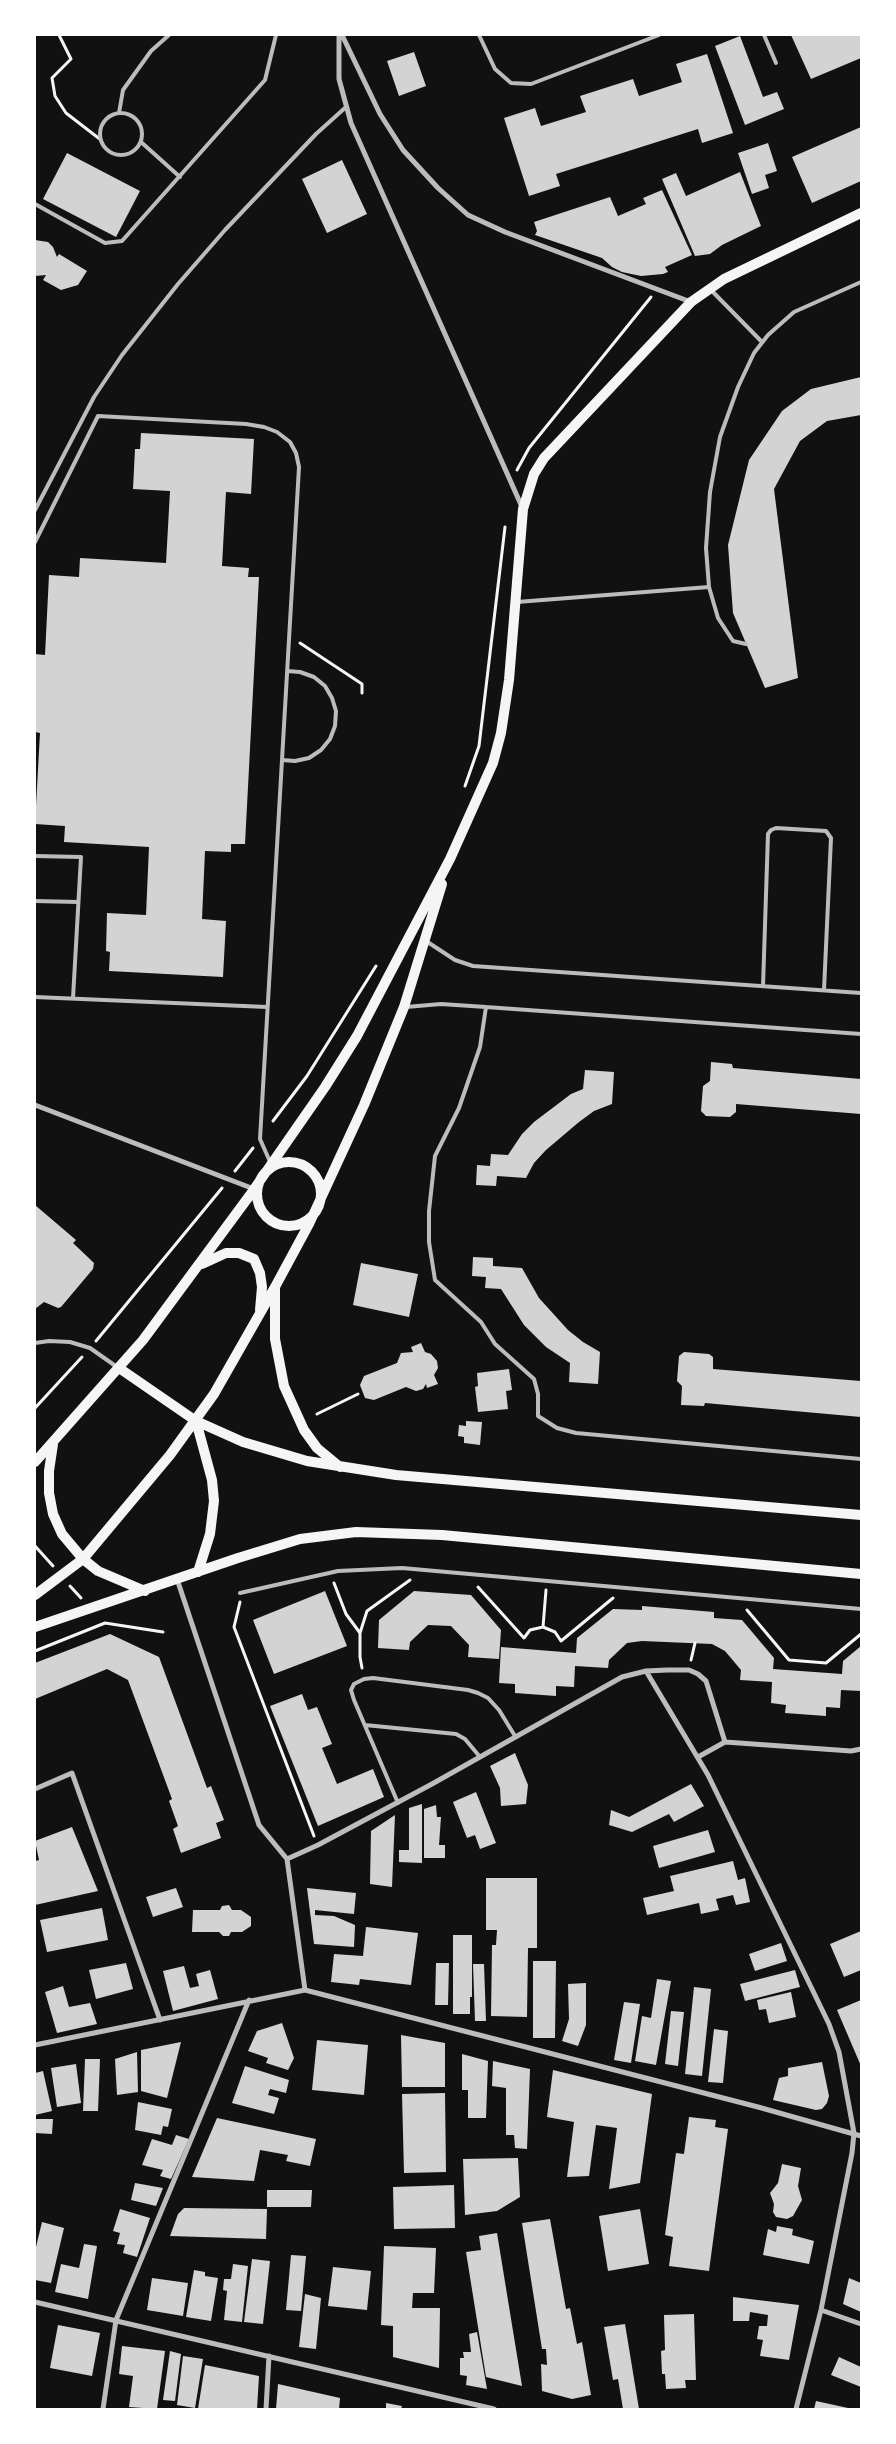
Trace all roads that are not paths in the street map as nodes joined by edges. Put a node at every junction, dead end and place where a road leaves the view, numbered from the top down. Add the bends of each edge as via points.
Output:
1 (169, 35) edge
2 (276, 35) edge
3 (341, 35) edge
4 (479, 35) edge
5 (659, 35) edge
6 (764, 35) edge
7 (776, 63) dead end
8 (346, 107) junction
9 (119, 113) junction
10 (141, 142) junction
11 (180, 177) junction
12 (35, 204) edge
13 (861, 213) edge
14 (861, 282) edge
15 (709, 288) junction
16 (691, 302) junction
17 (762, 342) junction
18 (523, 509) junction
19 (35, 510) edge
20 (35, 542) edge
21 (709, 587) junction
22 (515, 602) junction
23 (746, 644) dead end
24 (287, 671) junction
25 (282, 760) junction
26 (35, 856) edge
27 (450, 859) junction
28 (35, 901) edge
29 (78, 902) junction
30 (424, 940) junction
31 (763, 986) junction
32 (824, 990) junction
33 (861, 993) edge
34 (35, 997) edge
35 (73, 998) junction
36 (267, 1007) junction
37 (486, 1007) junction
38 (404, 1008) junction
39 (861, 1034) edge
40 (35, 1105) edge
41 (269, 1167) junction
42 (257, 1186) junction
43 (316, 1210) junction
44 (196, 1268) junction
45 (275, 1287) junction
46 (260, 1314) junction
47 (35, 1343) edge
48 (119, 1368) junction
49 (196, 1421) junction
50 (53, 1444) junction
51 (861, 1459) edge
52 (35, 1462) edge
53 (341, 1467) junction
54 (861, 1515) edge
55 (83, 1559) junction
56 (198, 1572) junction
57 (861, 1574) edge
58 (177, 1579) junction
59 (145, 1591) junction
60 (37, 1593) edge
61 (240, 1593) road end
62 (861, 1609) edge
63 (35, 1627) edge
64 (646, 1671) junction
65 (365, 1725) junction
66 (516, 1736) junction
67 (725, 1742) junction
68 (861, 1749) edge
69 (480, 1756) junction
70 (698, 1756) junction
71 (35, 1789) edge
72 (398, 1803) junction
73 (287, 1859) junction
74 (305, 1990) junction
75 (249, 2000) junction
76 (160, 2020) junction
77 (35, 2045) edge
78 (854, 2133) junction
79 (861, 2136) edge
80 (35, 2302) edge
81 (822, 2310) junction
82 (116, 2320) junction
83 (861, 2324) edge
84 (269, 2356) junction
85 (103, 2409) edge
86 (266, 2409) edge
87 (494, 2409) edge
88 (796, 2409) edge

1 - 9 lane via 151,51 123,90
2 - 11 lane via 265,80
3 - 8 street via 339,79
3 - 16 street via 380,114 403,150 468,215
4 - 5 lane via 495,69 511,83 531,84
6 - 7 lane
8 - 18 street
8 - 19 lane via 225,230 122,355 94,397
9 - 10 lane via 136,119 142,130
9 - 10 lane via 102,126 104,146 116,154 131,153
10 - 11 lane
11 - 12 lane via 122,241 105,243
13 - 15 main road
14 - 17 lane via 794,312
15 - 16 main road
15 - 17 lane
16 - 18 main road via 544,458 534,474
17 - 21 lane via 738,387 720,436 710,492 706,548
18 - 22 main road
20 - 24 lane via 98,416 246,424 277,432 290,442 299,467
21 - 22 lane
21 - 23 lane via 718,618 733,641
22 - 27 main road via 505,706 493,763
24 - 25 lane
24 - 25 lane via 314,677 332,698 336,712 330,739 321,750 309,758
25 - 36 lane
26 - 29 lane via 81,857
27 - 30 main road
27 - 41 main road via 357,1036 326,1087
28 - 29 lane
29 - 35 lane
30 - 31 lane via 455,960 473,966
30 - 38 main road
31 - 32 lane
31 - 32 lane via 768,834 776,828 826,831 831,838
32 - 33 lane
34 - 35 lane
35 - 36 lane
36 - 41 lane via 260,1139
37 - 38 lane via 441,1004
37 - 39 lane
37 - 51 lane via 480,1047 459,1108 435,1156 429,1242 435,1280 482,1322 495,1344 534,1379 538,1416 557,1428 576,1433
38 - 43 main road
40 - 42 street via 228,1180
41 - 42 main road
41 - 43 main road via 294,1162 312,1172 320,1190
42 - 43 main road via 262,1211 279,1224 300,1224
42 - 44 main road
43 - 45 main road
44 - 46 main road via 226,1252 254,1260 262,1287
44 - 48 main road
45 - 46 main road
45 - 53 main road via 276,1339 284,1386 304,1430 317,1448
46 - 49 main road
47 - 48 lane via 49,1340 70,1342 90,1348
48 - 49 main road
48 - 50 main road
49 - 53 main road via 277,1453
49 - 55 main road
49 - 56 main road via 212,1480 214,1501 210,1534
50 - 52 main road
50 - 55 main road via 49,1471 53,1514 62,1534
53 - 54 main road via 449,1480
55 - 59 main road via 98,1570
55 - 60 main road
56 - 57 main road via 300,1539 365,1532 442,1535
56 - 58 main road
58 - 59 main road
58 - 73 street via 260,1825
59 - 63 main road
61 - 62 lane via 330,1573 402,1568
64 - 66 street via 622,1677
64 - 67 street via 689,1670 706,1681
64 - 70 street
65 - 66 lane via 351,1690 354,1684 364,1679 478,1693 499,1710
65 - 69 lane via 456,1734
65 - 72 lane
66 - 69 street
67 - 68 street via 851,1752
67 - 70 street
69 - 72 street
70 - 78 street via 835,2037
71 - 76 street via 72,1772
72 - 73 street
73 - 74 street
74 - 75 street
74 - 78 street
75 - 76 street
75 - 82 street
76 - 77 street
78 - 79 street
78 - 81 street
80 - 82 street
81 - 83 street
81 - 88 street
82 - 84 street
82 - 85 street
84 - 86 street
84 - 87 street

